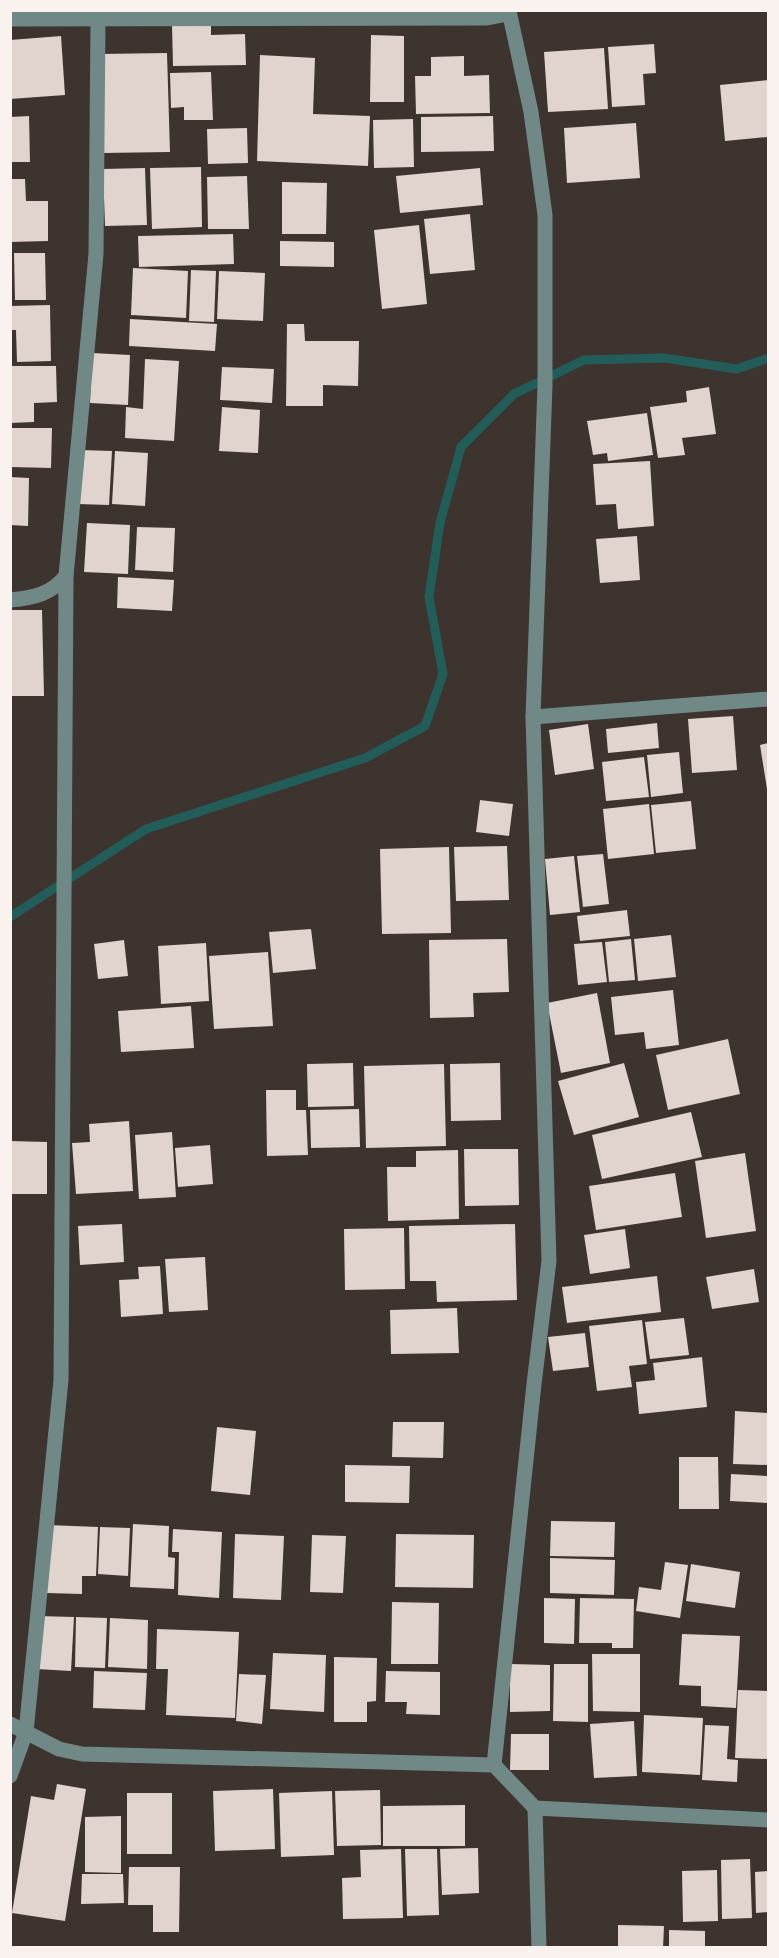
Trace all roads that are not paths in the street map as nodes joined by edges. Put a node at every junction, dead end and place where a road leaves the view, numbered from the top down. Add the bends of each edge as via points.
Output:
1 (509, 11) edge
2 (10, 19) edge
3 (98, 19) junction
4 (66, 576) junction
5 (10, 600) edge
6 (768, 699) edge
7 (533, 717) junction
8 (10, 1724) edge
9 (26, 1732) junction
10 (494, 1765) junction
11 (10, 1776) edge
12 (535, 1808) junction
13 (768, 1820) edge
14 (539, 1947) edge

1 - 3 street via 487,18
1 - 7 street via 531,112 545,215 545,384
2 - 3 street
3 - 4 street via 96,254
4 - 5 street via 57,587 43,594
4 - 9 street via 61,1380
6 - 7 street
7 - 10 street via 549,1261
8 - 9 street
9 - 10 street via 59,1749 82,1754
9 - 11 street
10 - 12 street
12 - 13 street
12 - 14 street

